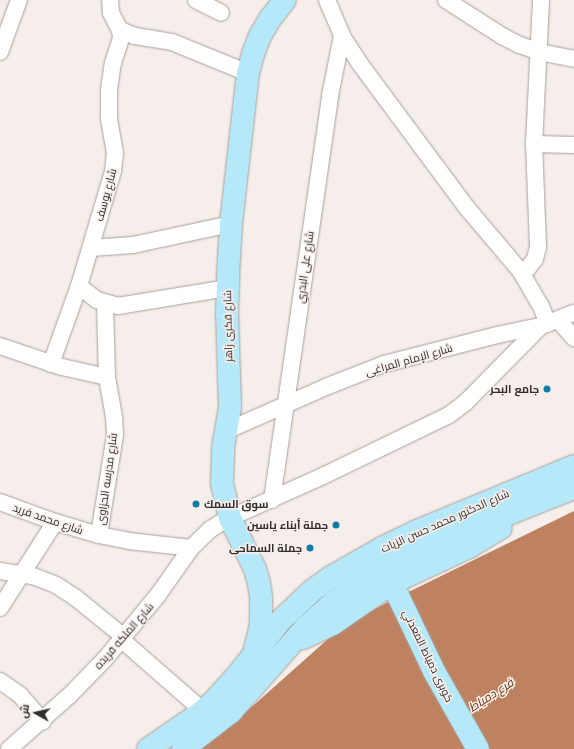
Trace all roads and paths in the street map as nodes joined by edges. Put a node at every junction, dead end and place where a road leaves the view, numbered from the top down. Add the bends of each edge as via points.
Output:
1 (19, 0) edge
2 (110, 0) edge
3 (196, 0) edge
4 (285, 0) edge
5 (326, 0) edge
6 (446, 0) edge
7 (541, 0) edge
8 (221, 13) dead end
9 (120, 30) junction
10 (342, 36) junction
11 (0, 52) edge
12 (539, 52) junction
13 (574, 59) edge
14 (248, 73) junction
15 (534, 144) junction
16 (574, 145) edge
17 (231, 224) junction
18 (91, 248) junction
19 (521, 272) junction
20 (79, 286) junction
21 (228, 288) junction
22 (105, 304) junction
23 (574, 313) edge
24 (549, 324) junction
25 (574, 338) edge
26 (0, 346) edge
27 (51, 364) junction
28 (107, 377) junction
29 (286, 405) junction
30 (226, 431) junction
31 (574, 466) edge
32 (574, 488) edge
33 (272, 500) junction
34 (0, 502) edge
35 (524, 508) junction
36 (230, 518) junction
37 (55, 522) junction
38 (99, 535) junction
39 (192, 548) junction
40 (0, 571) edge
41 (21, 574) junction
42 (387, 585) junction
43 (0, 608) edge
44 (123, 639) junction
45 (292, 641) junction
46 (254, 653) junction
47 (0, 681) edge
48 (203, 711) junction
49 (43, 720) junction
50 (9, 749) edge
51 (148, 749) edge
52 (182, 749) edge
53 (467, 749) edge
54 (478, 749) edge

1 - 11 street
2 - 9 street via 111,13
3 - 8 street
4 - 14 street, شارع فكرى زاهر via 260,36
5 - 10 street
6 - 12 street via 502,36
7 - 12 street
9 - 14 street via 135,36 172,42
9 - 18 street, شارع يوسف via 120,42 113,63 109,90 115,153 113,171
10 - 19 street via 467,208
10 - 29 street, شارع على البدري via 328,104
12 - 13 street
12 - 15 street
14 - 17 street, شارع فكرى زاهر
15 - 16 street
15 - 19 street via 538,247 535,259
17 - 18 street via 133,245
17 - 21 street, شارع فكرى زاهر
18 - 20 street, شارع يوسف
19 - 24 street
20 - 22 street
20 - 27 street, شارع يوسف
21 - 22 street via 122,306
21 - 30 street, شارع فكرى زاهر via 230,407
22 - 28 street, شارع مدرسه الحزاوى
23 - 24 street, شارع الإمام المراغى
24 - 25 street
24 - 29 street, شارع الإمام المراغى via 384,364
24 - 33 street, شارع الملكه فريده via 449,415
26 - 27 street
27 - 28 street
28 - 38 street, شارع مدرسه الحزاوى via 115,435
29 - 30 street, شارع الإمام المراغى
29 - 33 street, شارع على البدري
30 - 36 street, شارع فكرى زاهر via 222,483
31 - 46 street, شارع الدكتور محمد حسن الزيات via 415,532 349,566 297,604
32 - 35 street, شارع الدكتور محمد حسن الزيات
33 - 36 street, شارع الملكه فريده
34 - 37 street, شارع محمد فريد
35 - 42 street via 489,537
35 - 45 street, شارع الدكتور محمد حسن الزيات via 420,549 390,564 333,603
36 - 39 street, شارع الملكه فريده via 206,532
36 - 46 street, شارع فكرى زاهر via 255,569 260,590 261,625
37 - 38 street, شارع محمد فريد
37 - 41 street
38 - 39 street, شارع محمد فريد
39 - 44 street, شارع الملكه فريده
40 - 41 street
41 - 43 street
41 - 44 street via 44,580 66,590
42 - 45 street via 333,624
42 - 53 street, كوبرى دمياط المعدني
42 - 54 street, كوبرى دمياط المعدني
44 - 48 street
44 - 49 street, شارع الملكه فريده
45 - 52 street, شارع الدكتور محمد حسن الزيات via 239,705 219,723
46 - 48 street, شارع الدكتور محمد حسن الزيات via 235,678
47 - 49 street via 20,695
48 - 51 street, شارع الدكتور محمد حسن الزيات
49 - 50 street, شارع الملكه فريده

